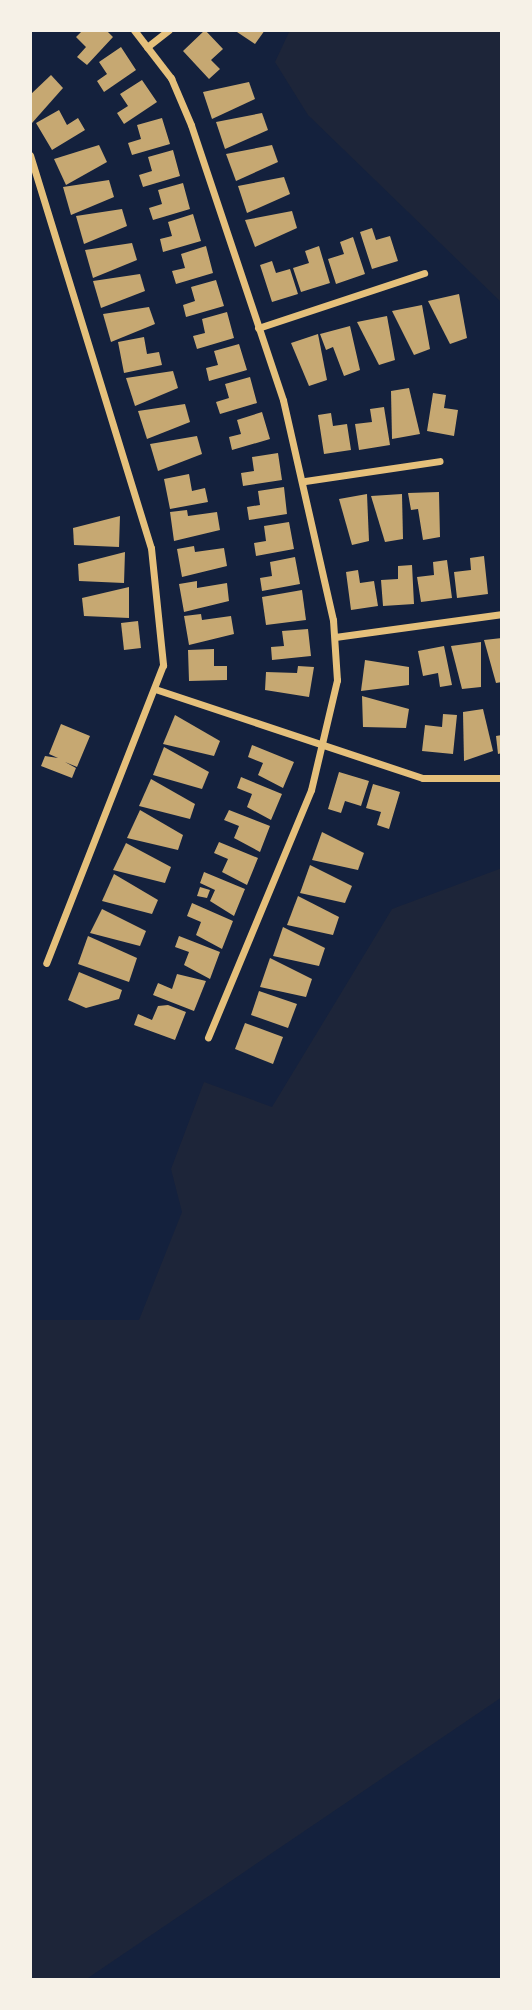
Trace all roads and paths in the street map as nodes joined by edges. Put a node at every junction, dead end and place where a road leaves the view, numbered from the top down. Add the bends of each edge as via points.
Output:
1 (134, 30) edge
2 (169, 30) edge
3 (147, 47) junction
4 (30, 155) edge
5 (424, 273) dead end
6 (258, 328) junction
7 (440, 461) dead end
8 (305, 481) junction
9 (502, 614) edge
10 (335, 637) junction
11 (155, 689) junction
12 (324, 744) junction
13 (502, 778) edge
14 (46, 963) dead end
15 (208, 1037) dead end

1 - 3 street
2 - 3 street
3 - 6 street via 172,78 191,125
4 - 11 street via 151,548 163,665
5 - 6 street
6 - 8 street
7 - 8 street
8 - 10 street
9 - 10 street
10 - 12 street via 337,680
11 - 12 street
11 - 14 street
12 - 13 street via 423,778
12 - 15 street

